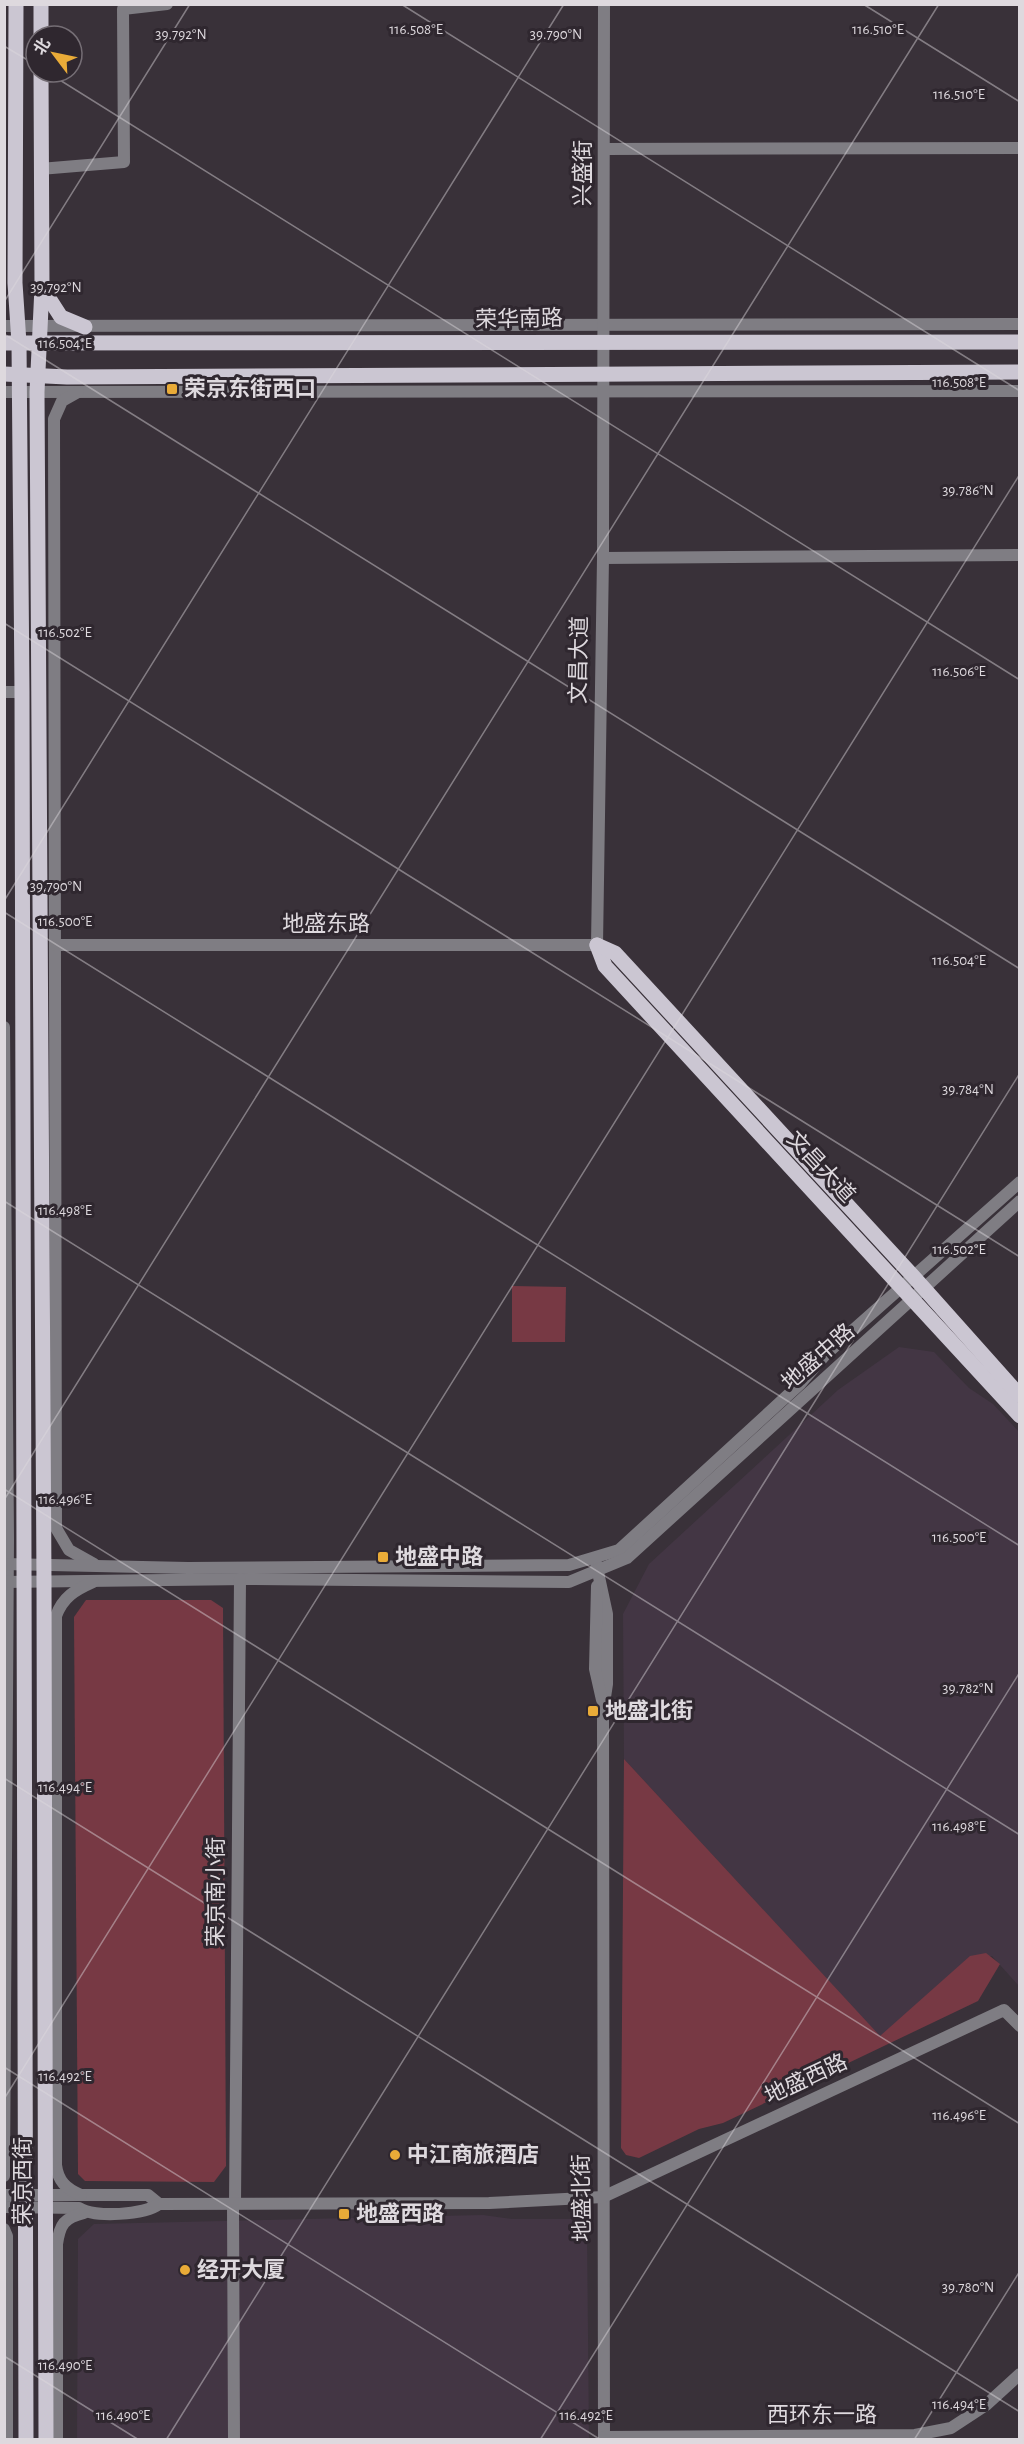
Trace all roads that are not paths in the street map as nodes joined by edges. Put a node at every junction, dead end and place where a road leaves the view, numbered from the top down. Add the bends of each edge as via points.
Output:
1 (16, 4) edge
2 (41, 4) edge
3 (167, 4) edge
4 (604, 4) edge
5 (41, 24) edge
6 (41, 84) edge
7 (1020, 148) edge
8 (604, 149) junction
9 (40, 169) junction
10 (15, 283) junction
11 (42, 287) junction
12 (4, 305) edge
13 (602, 323) junction
14 (1020, 324) edge
15 (11, 326) edge
16 (40, 326) junction
17 (742, 326) junction
18 (85, 327) junction
19 (191, 327) junction
20 (602, 341) junction
21 (1020, 342) edge
22 (12, 343) edge
23 (786, 343) junction
24 (39, 344) junction
25 (230, 344) junction
26 (994, 372) junction
27 (1020, 372) edge
28 (12, 374) edge
29 (38, 375) junction
30 (433, 375) junction
31 (602, 383) junction
32 (1020, 383) edge
33 (472, 391) junction
34 (1020, 391) edge
35 (12, 392) edge
36 (37, 392) junction
37 (78, 392) junction
38 (1020, 555) edge
39 (603, 558) junction
40 (4, 692) edge
41 (22, 692) junction
42 (55, 945) junction
43 (597, 945) junction
44 (4, 1028) edge
45 (1020, 1182) edge
46 (1020, 1201) edge
47 (913, 1276) junction
48 (901, 1287) junction
49 (924, 1288) junction
50 (912, 1299) junction
51 (1020, 1396) edge
52 (1020, 1416) edge
53 (594, 1558) junction
54 (6, 1564) edge
55 (25, 1564) junction
56 (44, 1564) junction
57 (94, 1564) junction
58 (598, 1570) junction
59 (240, 1580) junction
60 (25, 1581) junction
61 (44, 1581) junction
62 (6, 1582) edge
63 (93, 1582) junction
64 (1020, 2026) edge
65 (4, 2176) edge
66 (4, 2195) edge
67 (81, 2195) junction
68 (603, 2197) junction
69 (26, 2201) junction
70 (45, 2201) junction
71 (159, 2204) junction
72 (234, 2204) junction
73 (4, 2207) edge
74 (86, 2212) junction
75 (6, 2232) edge
76 (1020, 2374) edge
77 (604, 2438) edge
78 (7, 2439) edge
79 (26, 2439) edge
80 (46, 2439) edge
81 (57, 2439) edge
82 (234, 2439) edge

1 - 10 main road, 荣京西街
2 - 5 main road
3 - 9 street via 123,9 124,162
4 - 8 street, 兴盛街
6 - 9 main road, 荣京西街
7 - 8 street
8 - 13 street, 兴盛街
9 - 11 main road, 荣京西街
10 - 12 main road
10 - 15 main road, 荣京西街
11 - 16 main road, 荣京西街
11 - 18 main road via 61,317
13 - 17 street
13 - 19 street
13 - 20 street, 兴盛街
14 - 17 street
15 - 16 street
15 - 22 main road, 荣京西街
16 - 18 street
16 - 24 main road, 荣京西街
17 - 23 street
18 - 19 street
19 - 25 street
20 - 23 main road, 荣华南路
20 - 25 main road, 荣华南路
20 - 31 street, 兴盛街
21 - 23 main road, 荣华南路
22 - 24 main road, 荣华南路
22 - 28 main road, 荣京西街
24 - 25 main road, 荣华南路
24 - 29 main road, 荣京西街
26 - 27 main road
26 - 31 main road
26 - 32 street
28 - 29 main road
28 - 35 main road, 荣京西街
29 - 30 main road
29 - 36 main road, 荣京西街
30 - 31 main road
30 - 33 street
31 - 33 street
31 - 34 street
31 - 39 street, 文昌大道
33 - 37 street
35 - 36 street
35 - 41 main road, 荣京西街
36 - 37 street
36 - 56 main road, 荣京西街
37 - 42 street via 62,401 54,419
38 - 39 street
39 - 43 street, 文昌大道
40 - 41 street
41 - 55 main road, 荣京西街
42 - 43 street, 地盛东路
42 - 57 street via 56,1528 69,1550
43 - 47 main road, 文昌大道 via 615,953
43 - 48 main road, 文昌大道 via 605,966
44 - 54 street
45 - 47 street, 地盛中路
46 - 49 street, 地盛中路
47 - 48 street, 地盛中路
47 - 49 main road, 文昌大道
48 - 50 main road, 文昌大道
48 - 53 street, 地盛中路 via 619,1550
49 - 50 street, 地盛中路
49 - 51 main road, 文昌大道
50 - 52 main road, 文昌大道
50 - 58 street, 地盛中路 via 627,1558
53 - 57 street, 地盛中路 via 569,1566 188,1568
53 - 58 street
54 - 55 street, 地盛中路
54 - 62 street
55 - 56 street, 地盛中路
55 - 60 main road, 荣京西街
56 - 57 street, 地盛中路
56 - 61 main road, 荣京西街
58 - 59 street, 地盛中路 via 569,1582
58 - 68 street, 地盛北街 via 595,1669 603,1705
59 - 63 street, 地盛中路
59 - 72 street, 荣京南小街
60 - 61 street, 地盛中路
60 - 62 street, 地盛中路
60 - 69 main road, 荣京西街
61 - 63 street, 地盛中路
61 - 70 main road, 荣京西街
62 - 65 street
63 - 67 street via 63,1600 56,1616 56,2165 57,2176 69,2190
64 - 68 street, 地盛西路 via 1004,2010
66 - 69 street
67 - 70 street, 地盛西路
67 - 71 street, 地盛西路 via 148,2195
68 - 72 street, 地盛西路 via 489,2203
68 - 77 street, 地盛北街
69 - 70 street
69 - 73 street
69 - 79 main road, 荣京西街
70 - 74 street, 地盛西路
70 - 80 main road, 荣京西街
71 - 72 street, 地盛西路
71 - 74 street, 地盛西路 via 151,2211
72 - 82 street, 荣京南小街
74 - 81 street via 69,2217 59,2230 57,2244
75 - 78 street
76 - 77 street, 西环东一路 via 986,2405 951,2428 915,2435

